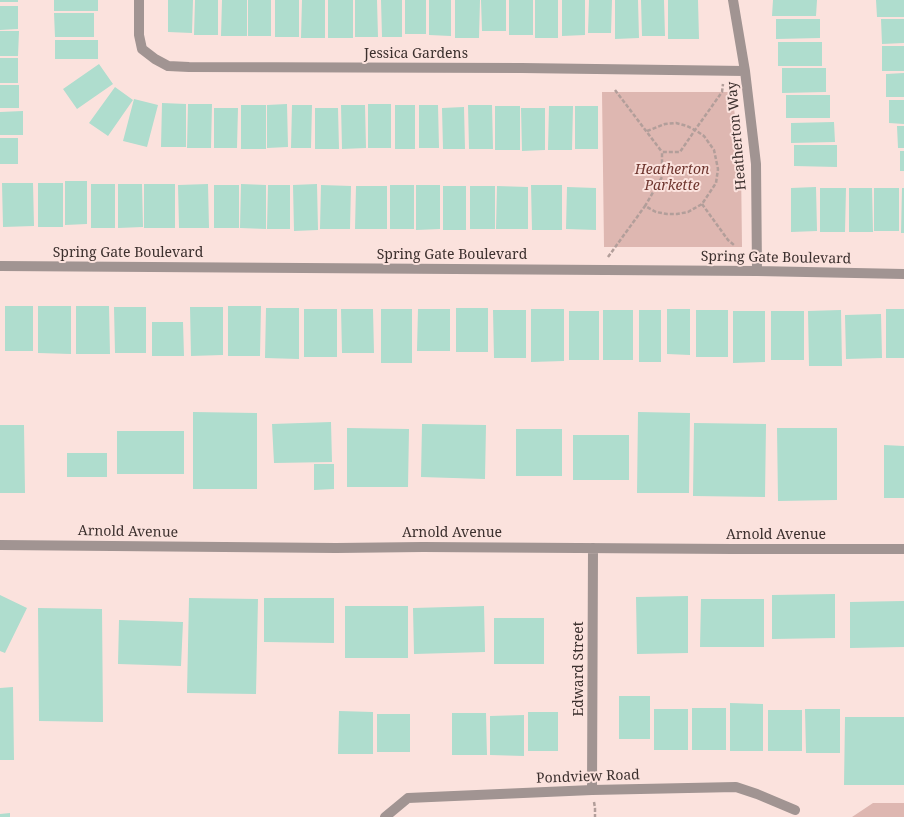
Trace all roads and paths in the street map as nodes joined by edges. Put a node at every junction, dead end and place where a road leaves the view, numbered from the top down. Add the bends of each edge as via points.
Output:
1 (139, 0) edge
2 (733, 0) edge
3 (745, 71) junction
4 (723, 84) dead end
5 (615, 90) dead end
6 (695, 130) junction
7 (647, 131) junction
8 (662, 152) junction
9 (702, 204) junction
10 (645, 206) junction
11 (734, 245) dead end
12 (0, 266) edge
13 (599, 270) junction
14 (757, 271) junction
15 (904, 274) edge
16 (0, 544) edge
17 (593, 548) junction
18 (904, 549) edge
19 (592, 790) junction
20 (795, 810) dead end
21 (385, 817) edge

1 - 3 street, Jessica Gardens via 139,35 142,49 168,66
2 - 3 street, Heatherton Way
3 - 14 street, Heatherton Way via 756,164
4 - 6 path via 722,92
5 - 7 path
6 - 7 path via 676,123
6 - 8 path via 680,152
6 - 9 path via 704,136 714,150 718,169 716,183
7 - 8 path
8 - 10 path via 662,176
9 - 10 path via 688,212 677,214 656,212
9 - 11 path
10 - 13 path
12 - 13 street, Spring Gate Boulevard
13 - 14 street, Spring Gate Boulevard
14 - 15 street, Spring Gate Boulevard
16 - 17 street, Arnold Avenue
17 - 18 street, Arnold Avenue
17 - 19 street, Edward Street
19 - 20 street, Pondview Road via 736,787
19 - 21 street, Pondview Road via 408,798

